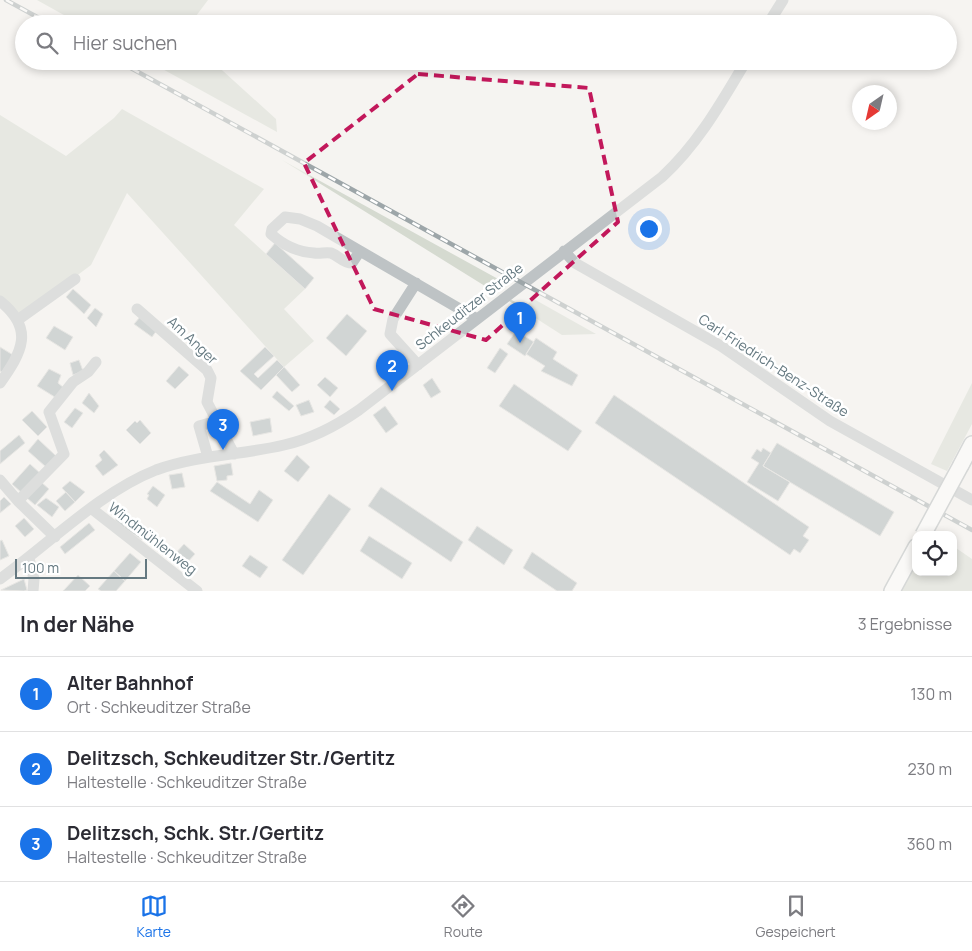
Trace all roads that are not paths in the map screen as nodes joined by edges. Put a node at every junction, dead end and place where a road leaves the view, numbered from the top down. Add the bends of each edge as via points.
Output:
1 (783, 0) edge
2 (774, 15) edge
3 (740, 70) edge
4 (360, 251) junction
5 (564, 251) junction
6 (75, 278) dead end
7 (416, 283) junction
8 (0, 302) edge
9 (137, 309) dead end
10 (19, 319) junction
11 (477, 319) junction
12 (96, 362) dead end
13 (418, 365) junction
14 (0, 383) edge
15 (217, 421) junction
16 (972, 444) edge
17 (234, 454) junction
18 (208, 457) junction
19 (0, 480) edge
20 (972, 500) edge
21 (18, 501) junction
22 (92, 509) junction
23 (925, 531) edge
24 (56, 537) junction
25 (912, 555) edge
26 (29, 558) junction
27 (0, 579) edge
28 (33, 591) edge
29 (197, 591) edge
30 (892, 591) edge

1 - 2 street
3 - 5 street, Schkeuditzer Straße via 702,133 677,163
4 - 4 street via 300,219 285,217 272,229 271,234 289,247 329,253 346,263 352,263
4 - 7 street
5 - 11 street, Schkeuditzer Straße
5 - 20 street, Carl-Friedrich-Benz-Straße via 574,263 721,346 830,421
6 - 10 street
7 - 11 street
7 - 13 street via 393,319 390,334
8 - 10 street
9 - 15 street, Am Anger via 207,370 211,378 207,402
10 - 14 street via 22,336 18,354
11 - 13 street, Schkeuditzer Straße
12 - 21 street via 73,382 50,412 64,454
13 - 17 street, Schkeuditzer Straße via 328,430 284,445
15 - 17 street, Am Anger
15 - 18 street via 199,426
16 - 23 main road, bridge
17 - 18 street, Schkeuditzer Straße
18 - 22 street, Schkeuditzer Straße via 178,463 143,476
19 - 21 street
21 - 24 street
22 - 24 street, Schkeuditzer Straße
22 - 29 street, Windmühlenweg
24 - 26 street, Schkeuditzer Straße
25 - 30 main road
26 - 27 street, Schkeuditzer Straße
26 - 28 street

